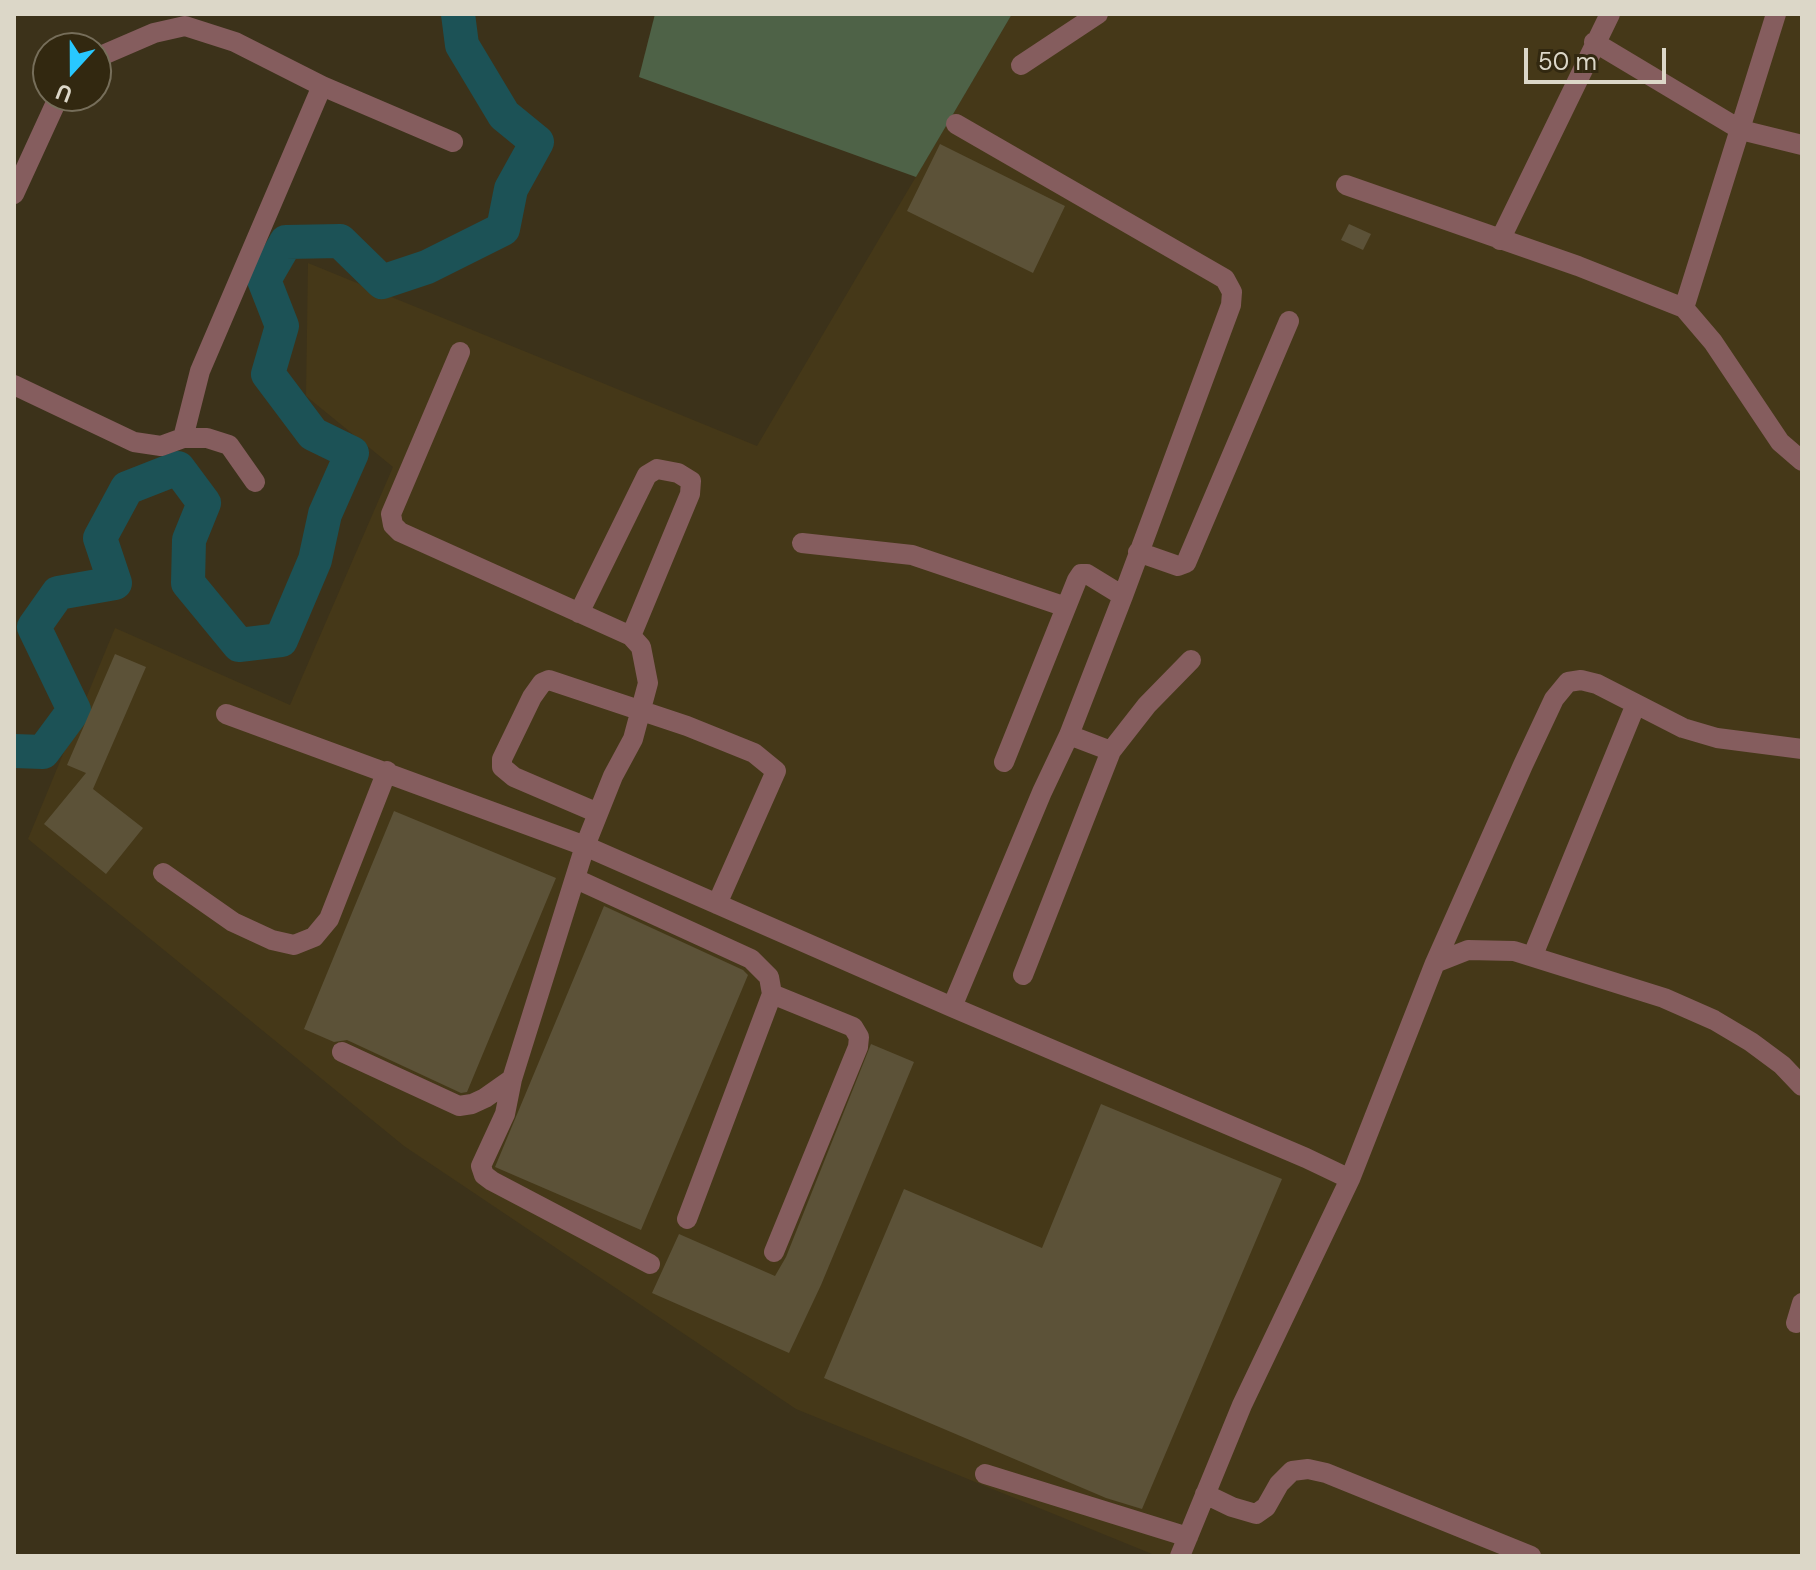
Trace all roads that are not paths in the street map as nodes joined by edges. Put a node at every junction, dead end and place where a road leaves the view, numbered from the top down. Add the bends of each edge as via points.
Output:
1 (1098, 14) edge
2 (1610, 14) edge
3 (1776, 14) edge
4 (1594, 42) junction
5 (112, 51) edge
6 (1021, 65) dead end
7 (322, 86) junction
8 (52, 112) edge
9 (956, 124) dead end
10 (1741, 130) junction
11 (453, 142) dead end
12 (1802, 145) edge
13 (1346, 185) dead end
14 (14, 194) edge
15 (1500, 240) junction
16 (1684, 308) junction
17 (1289, 321) dead end
18 (460, 352) dead end
19 (14, 385) edge
20 (183, 438) junction
21 (1802, 461) edge
22 (255, 482) dead end
23 (802, 543) dead end
24 (1138, 552) junction
25 (1123, 596) junction
26 (1066, 607) junction
27 (579, 613) junction
28 (631, 636) junction
29 (1191, 660) dead end
30 (1636, 704) junction
31 (642, 710) junction
32 (226, 714) dead end
33 (1069, 735) junction
34 (1802, 749) edge
35 (1111, 751) junction
36 (1004, 762) dead end
37 (387, 771) junction
38 (598, 813) junction
39 (585, 846) junction
40 (163, 873) dead end
41 (576, 879) junction
42 (717, 904) junction
43 (1533, 955) junction
44 (1435, 963) junction
45 (1023, 975) dead end
46 (772, 994) junction
47 (952, 1007) junction
48 (342, 1052) dead end
49 (512, 1079) junction
50 (1802, 1086) edge
51 (1350, 1179) junction
52 (687, 1219) dead end
53 (774, 1252) dead end
54 (650, 1264) dead end
55 (1802, 1303) edge
56 (1796, 1323) dead end
57 (985, 1474) dead end
58 (1205, 1494) junction
59 (1184, 1546) edge
60 (1531, 1556) edge

1 - 6 street
2 - 4 street
3 - 10 street
4 - 10 street
4 - 15 street
5 - 7 street via 185,26 235,42
7 - 11 street
7 - 20 street via 200,371
8 - 14 street
9 - 24 street via 1225,279 1232,292
10 - 12 street
10 - 16 street
13 - 15 street
15 - 16 street
16 - 21 street via 1780,442
17 - 24 street via 1186,563 1178,566
18 - 27 street via 391,514 393,525
19 - 20 street via 134,442 161,446
20 - 22 street via 229,445
23 - 26 street via 912,555
24 - 25 street
25 - 26 street via 1081,574
25 - 33 street
26 - 36 street
27 - 28 street
27 - 28 street via 647,475 657,469 678,473 691,481 690,494
28 - 31 street via 641,647 648,683
29 - 35 street
30 - 34 street via 1717,738
30 - 43 street
30 - 44 street via 1581,680 1568,682 1554,699
31 - 38 street
31 - 38 street via 549,680 532,697 502,759 502,767 514,777
31 - 42 street via 754,753 776,771
32 - 37 street
33 - 35 street
33 - 47 street
35 - 45 street
37 - 39 street
37 - 40 street via 329,919 314,937 294,945 272,940 233,922
38 - 39 street
39 - 41 street
39 - 42 street
41 - 46 street via 751,959 769,977
41 - 49 street
42 - 47 street
43 - 44 street via 1468,950
43 - 50 street via 1714,1020 1782,1065
44 - 51 street
46 - 52 street
46 - 53 street via 853,1027 859,1037
47 - 51 street
48 - 49 street via 459,1106 485,1098
49 - 54 street via 505,1114 481,1166 484,1175
51 - 58 street
55 - 56 street
57 - 59 street
58 - 59 street
58 - 60 street via 1256,1514 1292,1471 1308,1469

